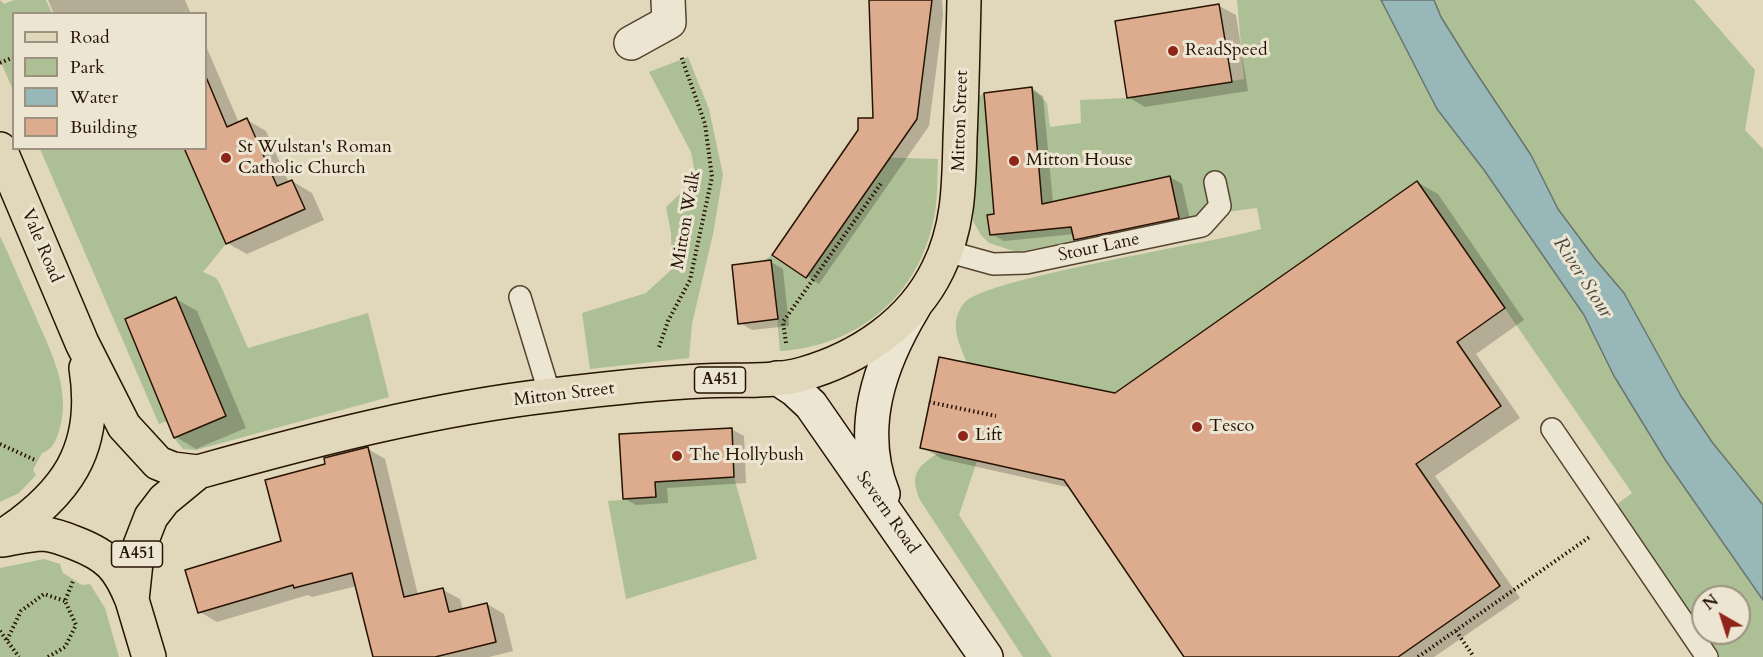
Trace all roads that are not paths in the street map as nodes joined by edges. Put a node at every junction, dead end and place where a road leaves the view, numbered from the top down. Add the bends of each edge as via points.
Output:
1 (964, 0) edge
2 (668, 11) edge
3 (631, 43) dead end
4 (0, 149) edge
5 (1215, 182) dead end
6 (946, 251) junction
7 (520, 297) dead end
8 (916, 304) junction
9 (81, 343) junction
10 (777, 378) junction
11 (550, 395) junction
12 (1552, 429) dead end
13 (198, 472) junction
14 (897, 526) junction
15 (0, 539) edge
16 (132, 600) junction
17 (149, 657) edge
18 (986, 657) edge
19 (1707, 657) edge

1 - 6 main road, Mitton Street / A451 via 958,204
2 - 3 street
4 - 9 main road, Vale Road / A451
5 - 6 lane, Stour Lane via 1220,206 1202,226 1026,263 993,264
6 - 8 main road, Mitton Street / A451
7 - 11 lane
8 - 10 main road, Mitton Street / A451 via 860,351 804,374
8 - 14 street, Mitton Street via 901,329 876,392 870,435 879,484
9 - 13 main road, A451 via 112,406 139,445 172,469
9 - 15 main road via 90,418 84,445 48,502
10 - 11 main road, Mitton Street / A451
10 - 14 street, Severn Road via 811,405
11 - 13 main road, Mitton Street / A451 via 405,417
12 - 19 lane
13 - 16 main road, A451 via 164,500 151,517 137,553
14 - 18 street, Severn Road
15 - 16 main road via 41,534 90,549 109,560 122,576
16 - 17 main road, A451

